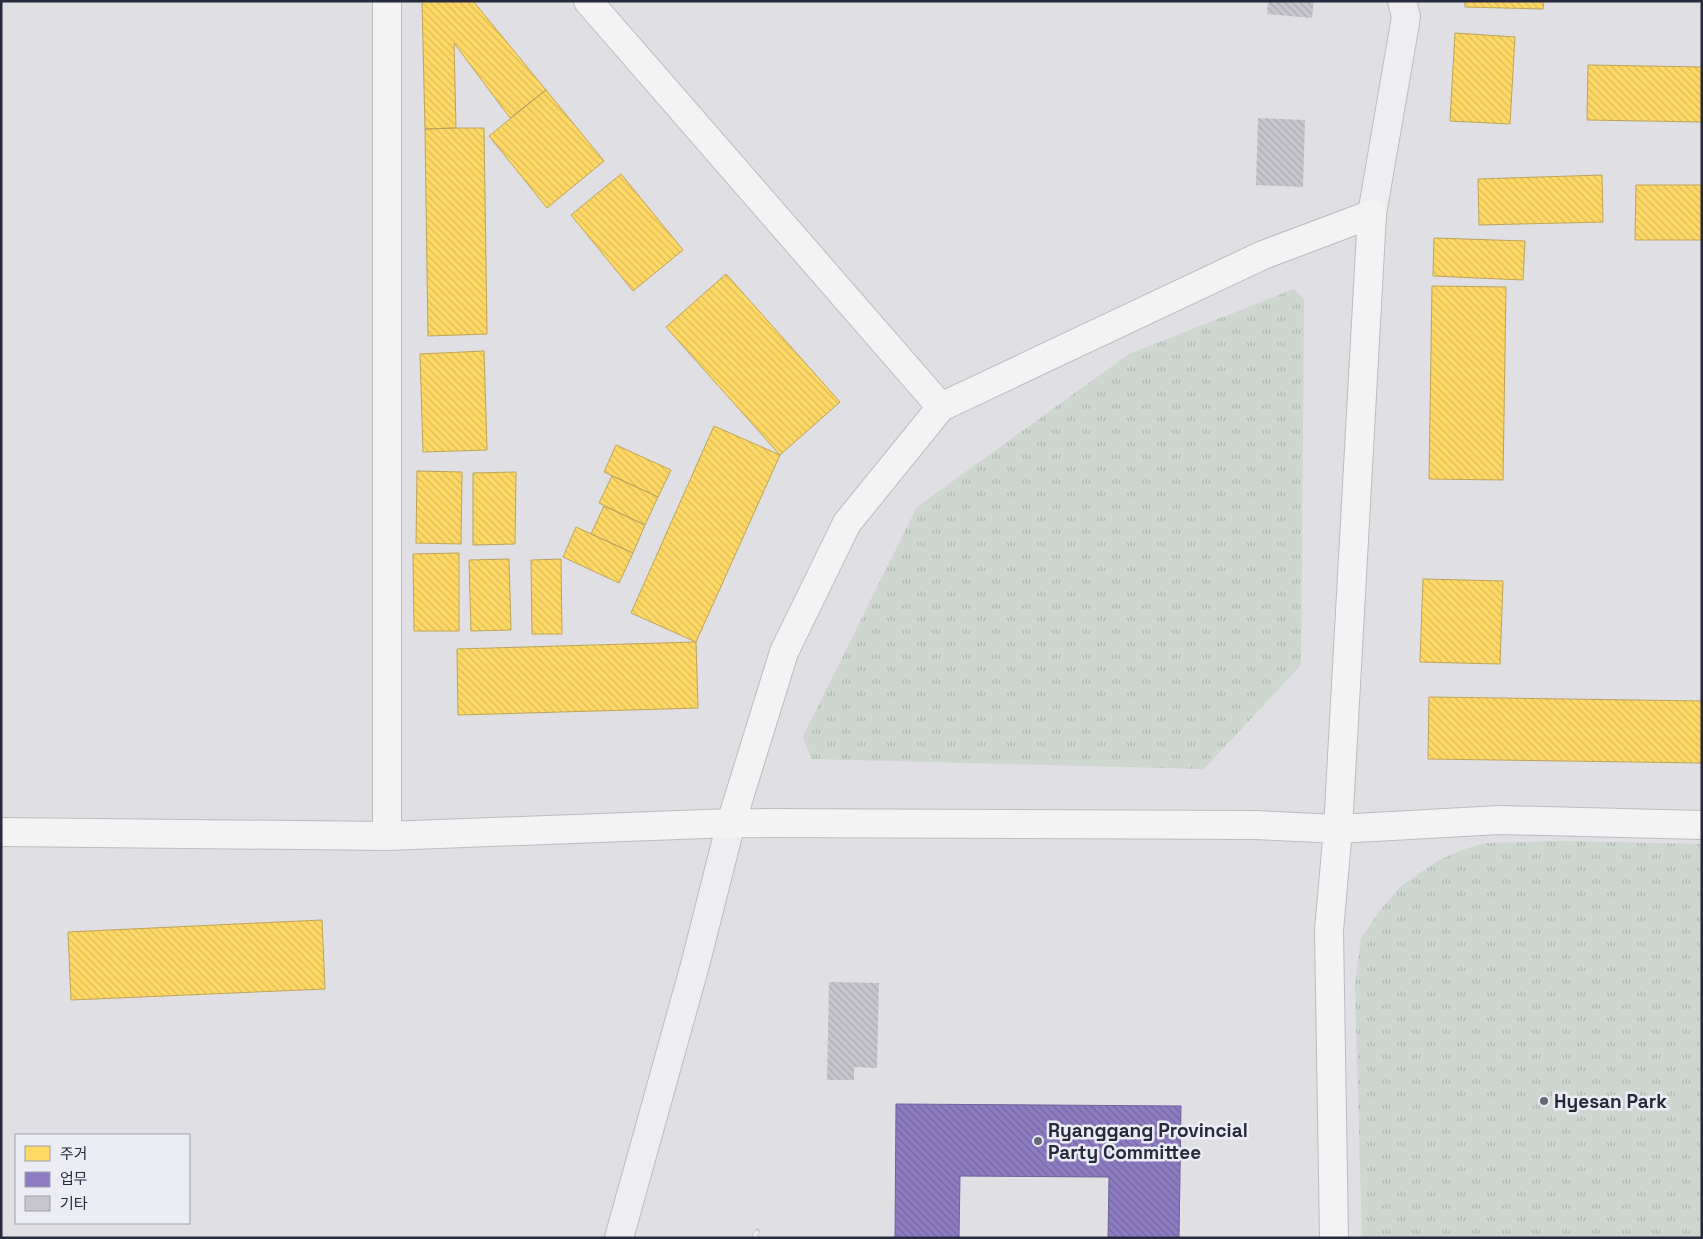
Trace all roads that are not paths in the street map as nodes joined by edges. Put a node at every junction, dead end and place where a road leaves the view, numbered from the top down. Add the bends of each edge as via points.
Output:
1 (387, 1) edge
2 (588, 1) edge
3 (1406, 6) edge
4 (1372, 214) junction
5 (940, 407) junction
6 (731, 823) junction
7 (1702, 825) edge
8 (1338, 829) junction
9 (1, 832) edge
10 (387, 836) junction
11 (619, 1238) edge
12 (1334, 1238) edge

1 - 10 main road
2 - 5 main road
3 - 4 street
4 - 5 main road via 1263,255
4 - 8 main road
5 - 6 main road via 847,523 784,652
6 - 8 main road via 1255,825
6 - 10 main road
6 - 11 street
7 - 8 main road via 1500,820
8 - 12 main road via 1329,930
9 - 10 main road

